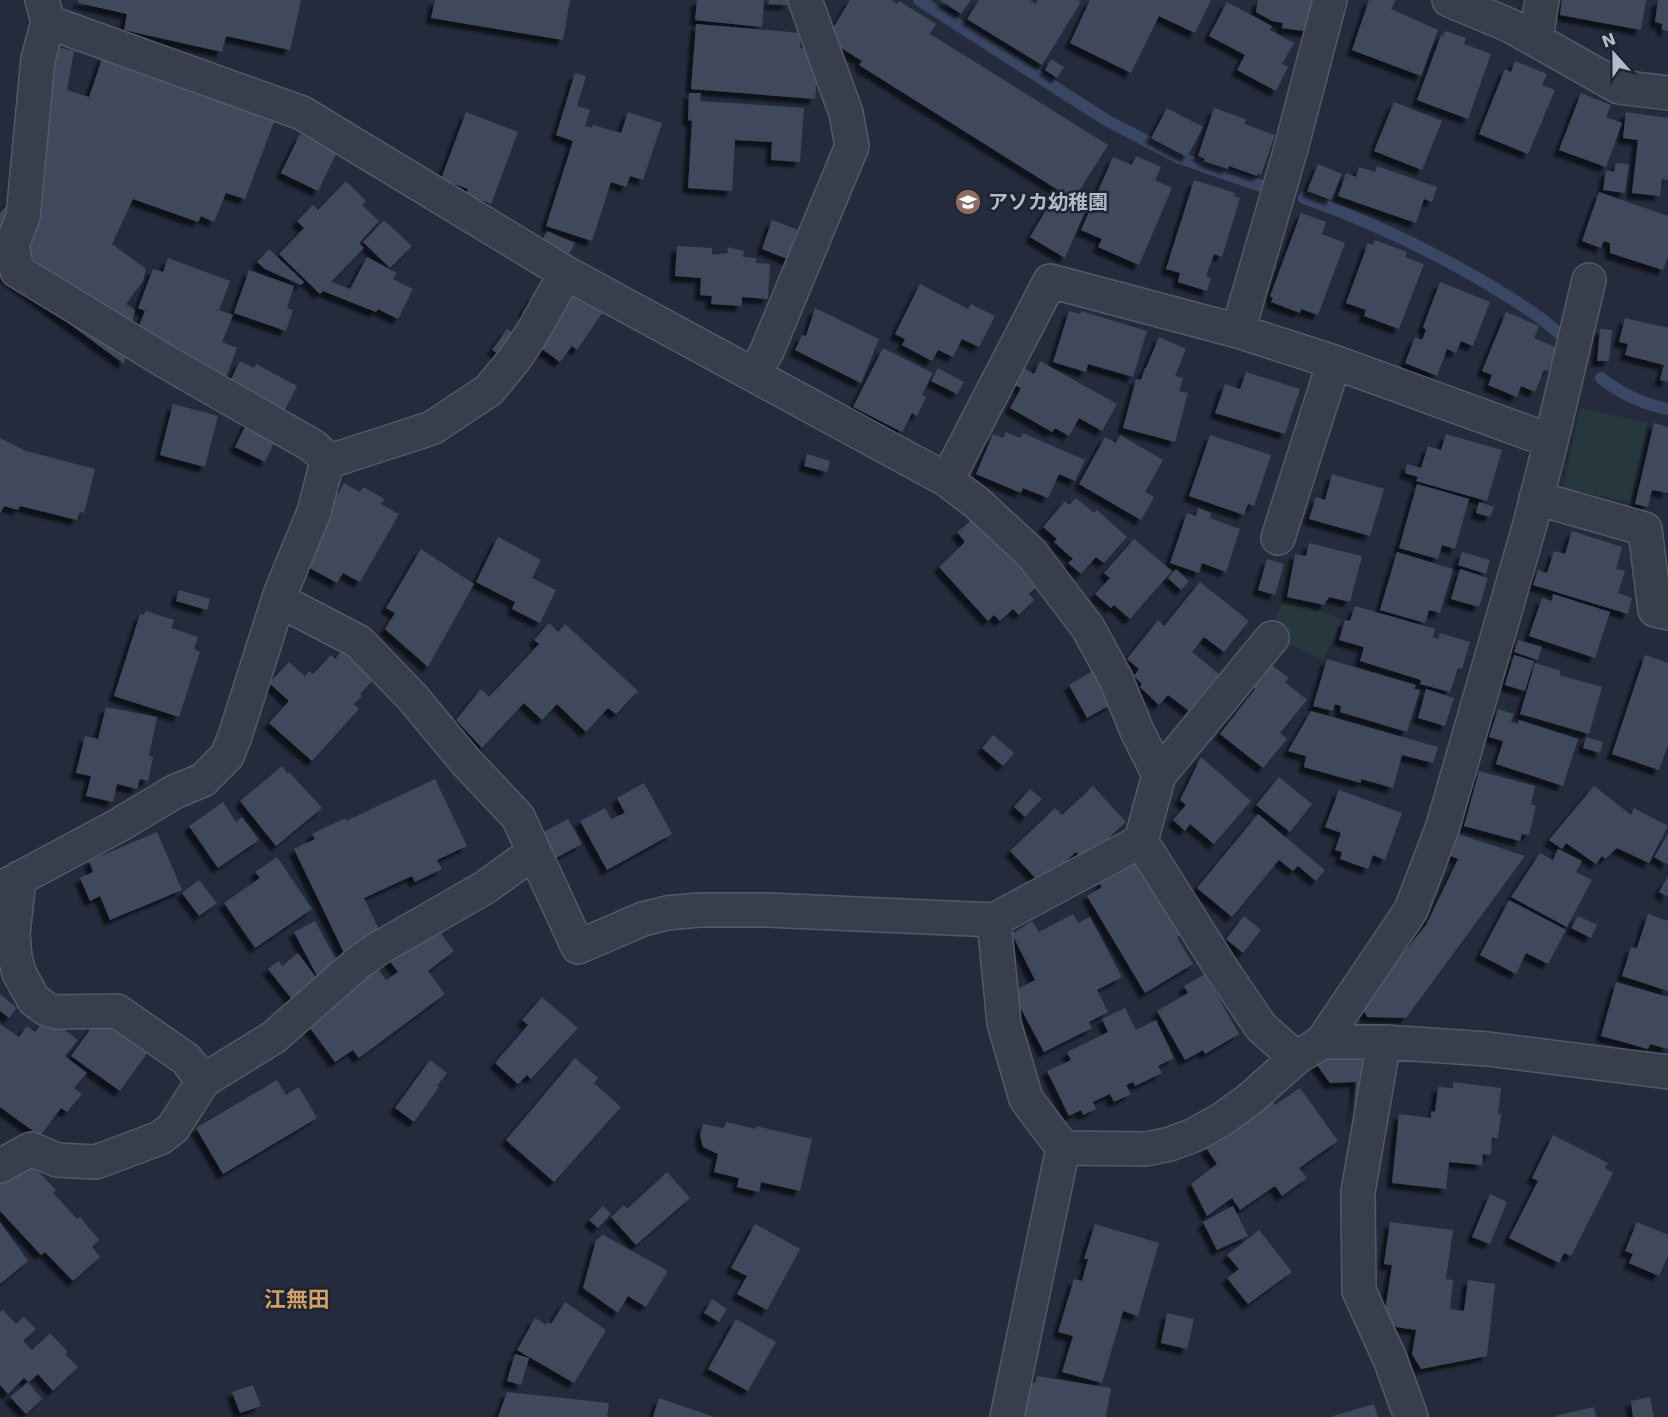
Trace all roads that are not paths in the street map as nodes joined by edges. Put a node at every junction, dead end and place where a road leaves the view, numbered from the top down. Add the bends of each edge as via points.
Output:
1 (804, 0) edge
2 (1330, 0) edge
3 (1449, 0) edge
4 (1542, 0) edge
5 (45, 11) edge
6 (1536, 40) junction
7 (1668, 93) edge
8 (566, 273) junction
9 (1589, 280) dead end
10 (1238, 331) junction
11 (1334, 362) junction
12 (754, 374) junction
13 (1551, 441) junction
14 (329, 461) junction
15 (947, 480) junction
16 (1536, 498) junction
17 (1278, 538) dead end
18 (278, 602) junction
19 (1668, 612) edge
20 (1272, 638) dead end
21 (1159, 775) junction
22 (1141, 841) junction
23 (534, 852) junction
24 (10, 884) edge
25 (994, 920) junction
26 (1384, 1042) junction
27 (1309, 1050) junction
28 (1668, 1072) edge
29 (203, 1081) junction
30 (1063, 1148) junction
31 (0, 1166) edge
32 (1008, 1417) edge
33 (1411, 1417) edge

1 - 12 street via 846,113 852,146
2 - 10 street
3 - 6 street
4 - 6 street
5 - 8 street via 302,113
5 - 14 street via 23,217 12,245 17,271 313,446
6 - 7 street via 1619,87
8 - 12 street
8 - 14 street via 531,335 489,390 432,428
9 - 13 street
10 - 11 street
10 - 15 street via 1050,281
11 - 13 street
11 - 17 street
12 - 15 street
13 - 16 street
14 - 18 street via 314,512
15 - 21 street via 1032,554 1088,628 1116,679
16 - 19 street via 1645,529 1655,610
16 - 27 street via 1443,826 1411,909
18 - 23 street via 358,642 518,817
18 - 24 street via 235,736 227,756 216,768 203,780 174,792
20 - 21 street
21 - 22 street
22 - 25 street
22 - 27 street via 1261,1027
23 - 25 street via 578,947 667,912 767,910
23 - 29 street via 484,888 359,962 274,1037
24 - 29 street via 15,957 34,1000 57,1012 117,1011 186,1059
25 - 30 street via 1004,1023 1026,1099
26 - 27 street
26 - 28 street via 1488,1049
26 - 33 street via 1358,1192 1359,1291
27 - 30 street via 1240,1106 1194,1135 1146,1149
29 - 31 street via 173,1128 160,1138 96,1162 57,1161 31,1149
30 - 32 street

